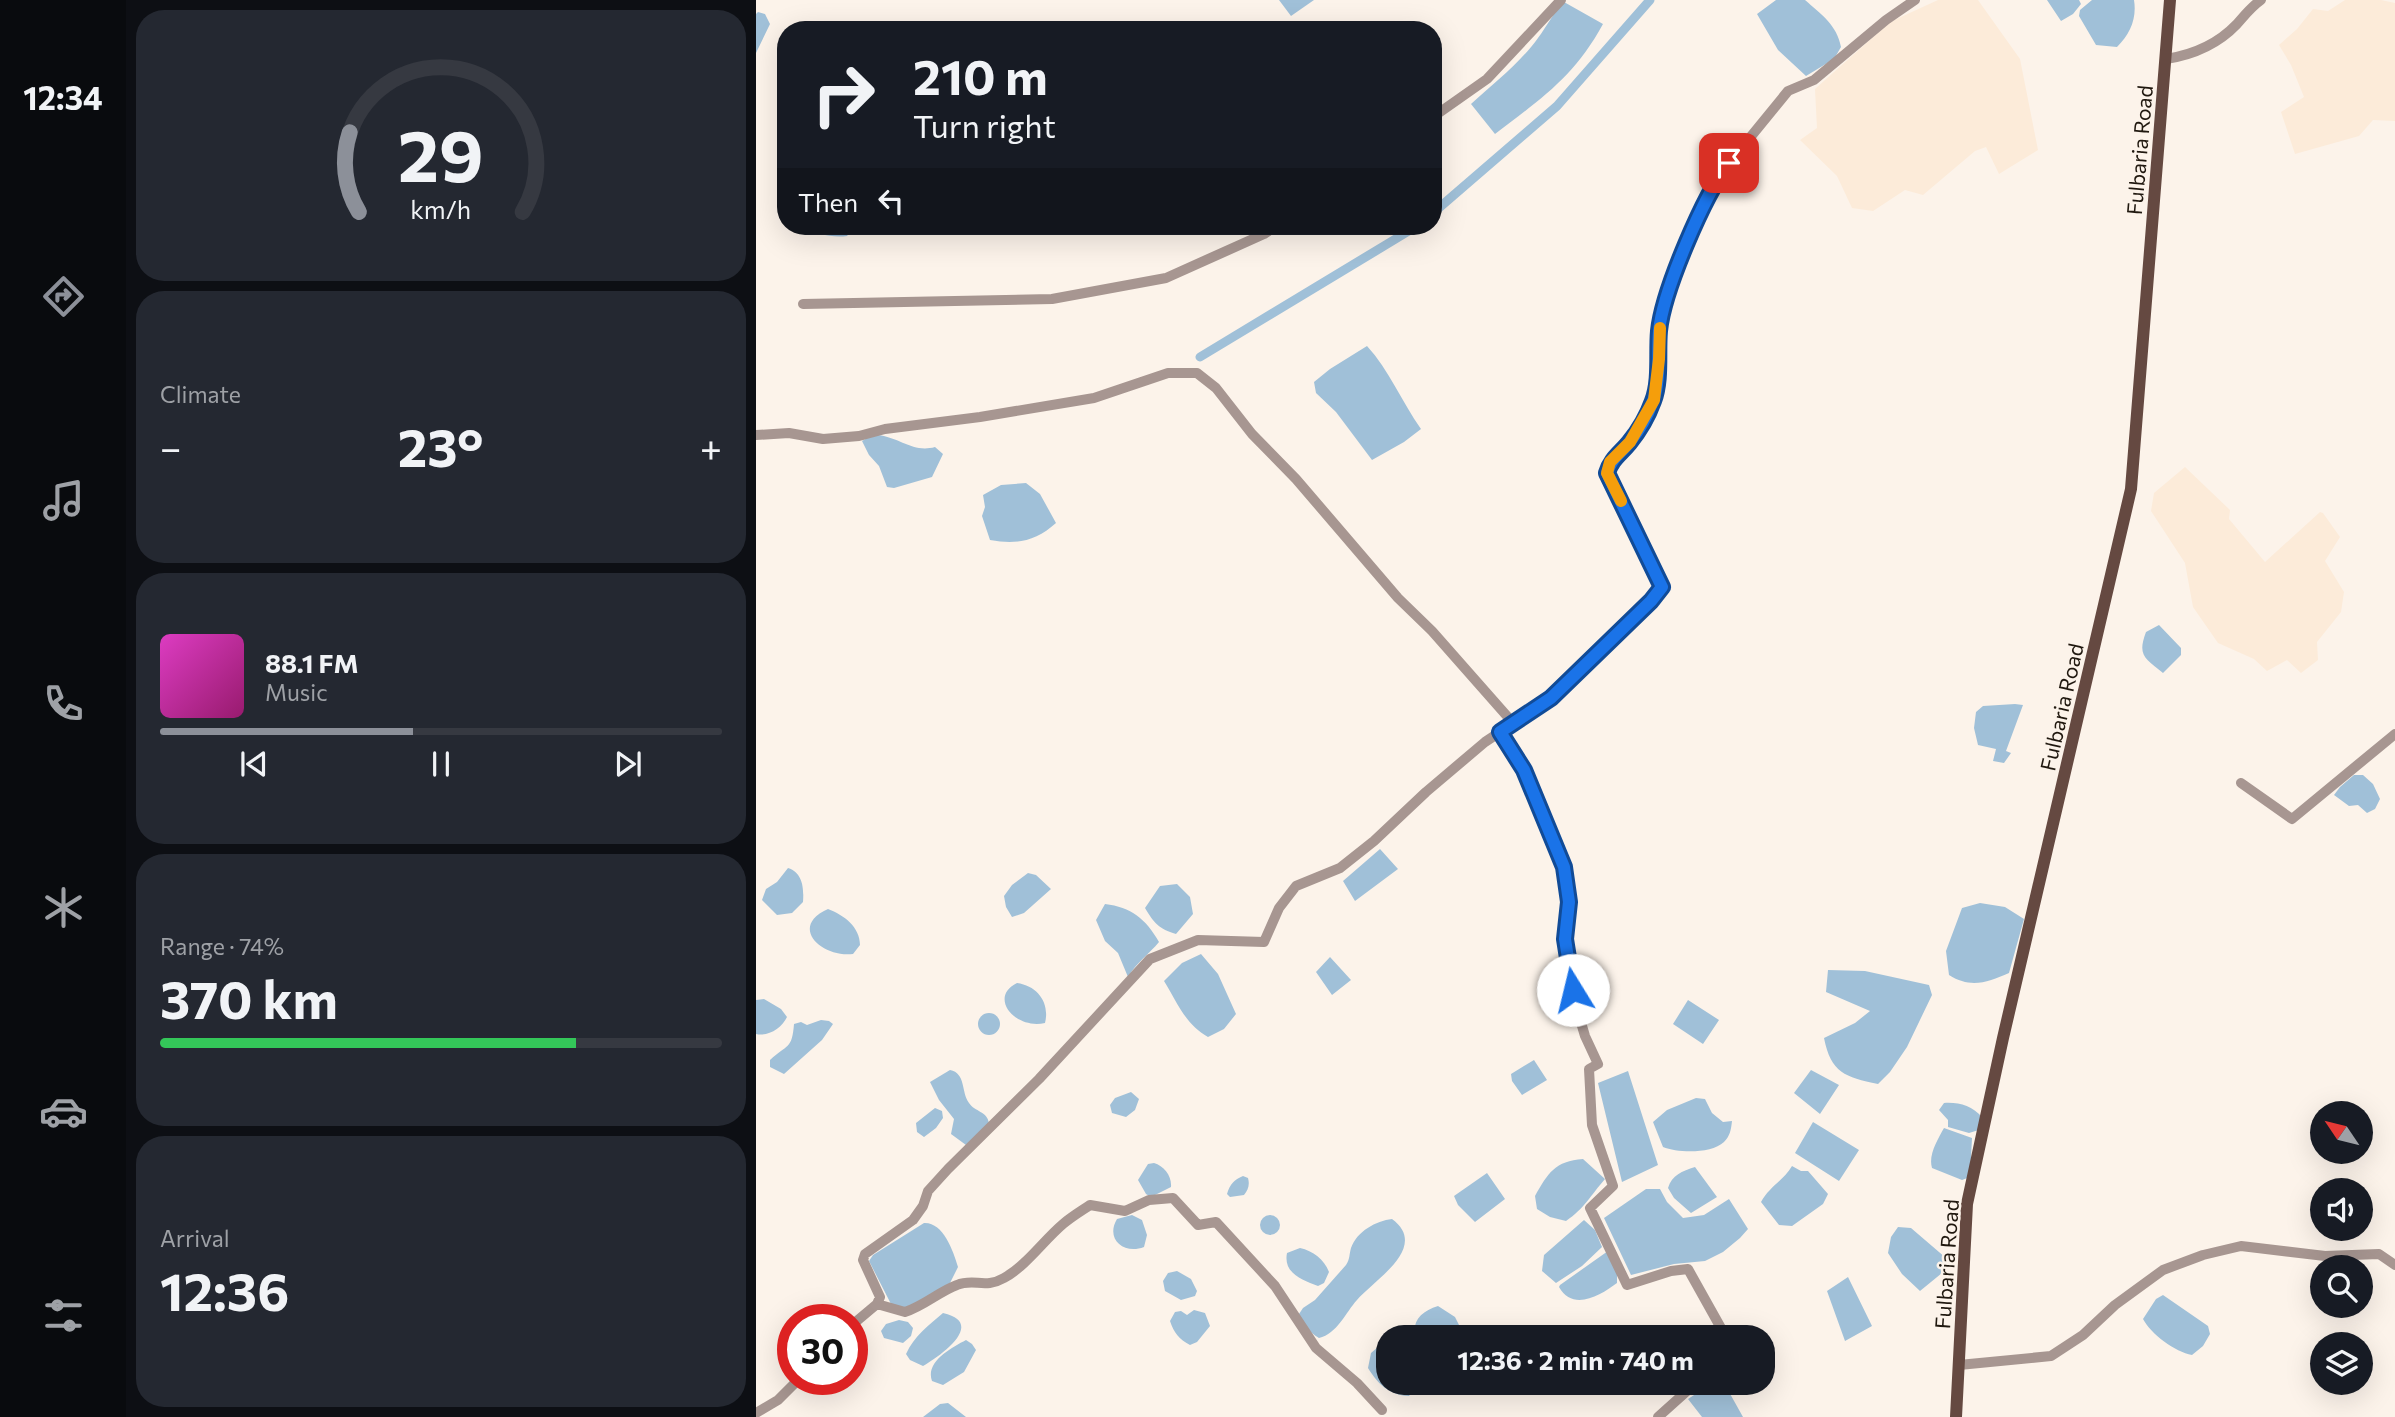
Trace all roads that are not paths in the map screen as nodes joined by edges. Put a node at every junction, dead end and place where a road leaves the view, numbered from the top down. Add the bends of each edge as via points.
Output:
1 (1561, 0) edge
2 (1915, 0) edge
3 (2170, 0) edge
4 (2261, 0) edge
5 (2166, 59) junction
6 (1442, 111) edge
7 (1262, 235) edge
8 (803, 304) dead end
9 (756, 435) edge
10 (1514, 724) junction
11 (1500, 732) junction
12 (2395, 734) edge
13 (2241, 783) dead end
14 (2395, 1265) edge
15 (877, 1304) junction
16 (868, 1312) edge
17 (1719, 1325) edge
18 (1959, 1366) junction
19 (783, 1395) edge
20 (1682, 1395) edge
21 (1382, 1410) dead end
22 (756, 1413) edge
23 (1658, 1417) edge
24 (1956, 1417) edge

1 - 6 street via 1487,79
2 - 10 street via 1814,80 1788,91 1717,178 1687,242 1659,329 1654,400 1607,473 1662,587 1551,698
3 - 5 main road, Fulbaria Road
4 - 5 street via 2222,38 2187,55
5 - 18 main road, Fulbaria Road via 2131,489 1967,1204
7 - 8 street via 1166,278 1052,299
9 - 10 street via 859,436 1094,398 1168,373 1197,373 1216,388 1252,434
10 - 11 street
11 - 15 street via 1340,867 1296,886 1279,908 1264,942 1198,940 1150,959 928,1191 913,1220 865,1254 863,1260 880,1297
11 - 17 street via 1524,770 1564,867 1569,971 1585,1036 1598,1064 1589,1069 1592,1125 1613,1186 1590,1208 1628,1285 1688,1269
12 - 13 street via 2292,819
14 - 18 street via 2379,1254 2325,1256 2241,1246 2228,1249 2163,1270 2051,1356
15 - 16 street
15 - 21 street via 905,1312 956,1285 987,1286 1003,1279 1064,1222 1090,1205 1125,1211 1149,1200 1173,1199 1198,1224 1216,1222 1275,1286 1317,1348
18 - 24 main road, Fulbaria Road
19 - 22 street
20 - 23 street

